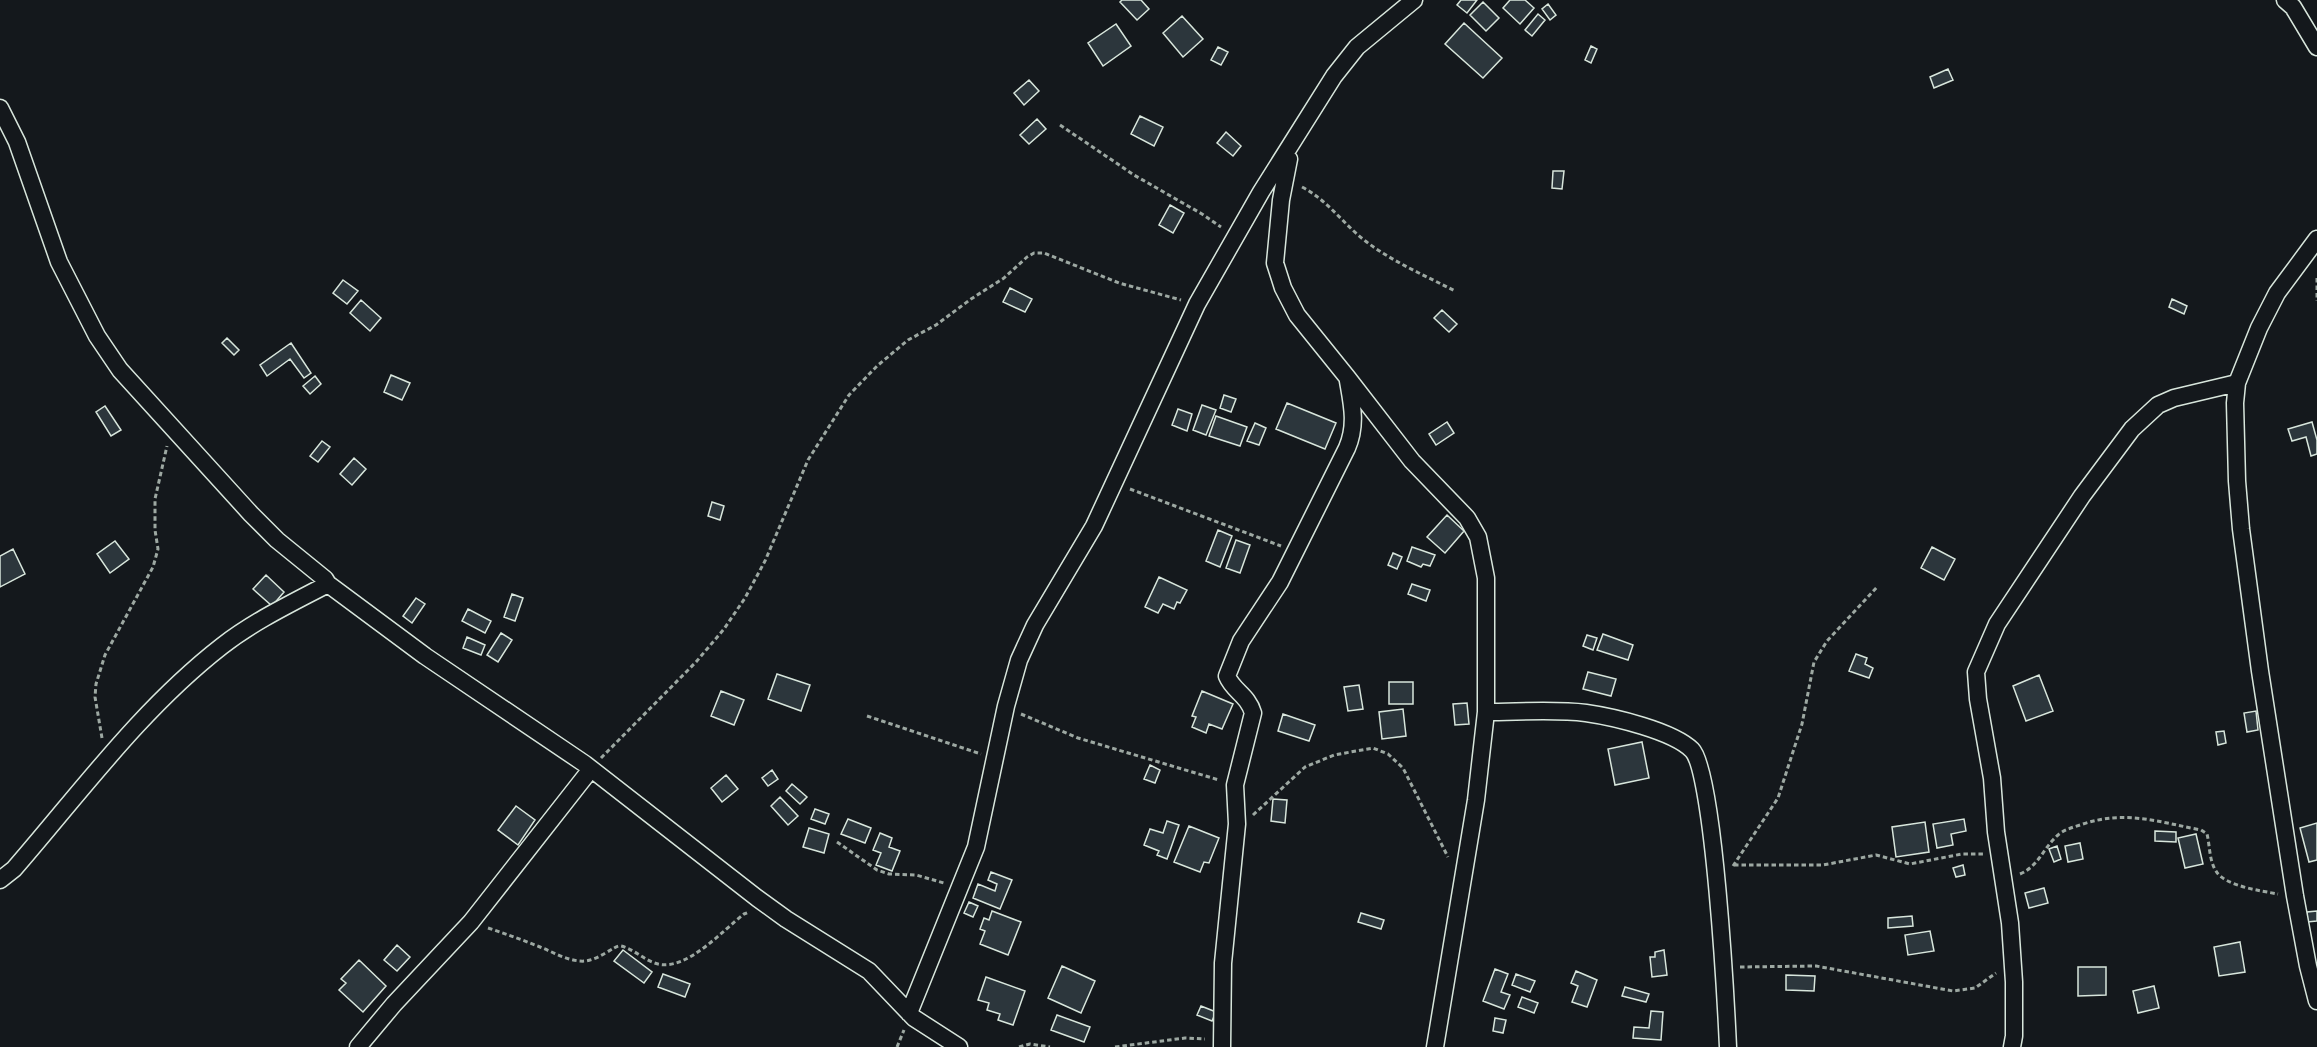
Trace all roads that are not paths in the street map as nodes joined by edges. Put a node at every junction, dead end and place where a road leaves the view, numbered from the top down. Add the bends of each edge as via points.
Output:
1 (1414, 0) edge
2 (2285, 0) edge
3 (2312, 32) edge
4 (2317, 46) edge
5 (0, 108) edge
6 (1293, 143) junction
7 (2317, 239) edge
8 (1347, 377) junction
9 (2237, 383) junction
10 (328, 584) junction
11 (1486, 712) junction
12 (591, 769) junction
13 (0, 880) edge
14 (2317, 1001) edge
15 (909, 1013) junction
16 (1222, 1044) edge
17 (358, 1047) edge
18 (959, 1047) edge
19 (1436, 1047) edge
20 (1728, 1047) edge
21 (2012, 1047) edge

1 - 6 street via 1357,47 1334,76
2 - 3 street
3 - 4 street
5 - 10 street via 78,302 120,370 251,514
6 - 8 street via 1284,178 1275,263 1297,315
6 - 15 street via 1197,304 1094,526 1035,625 1019,660 994,758 982,827
7 - 9 street via 2277,293
8 - 11 street via 1412,461 1467,518 1478,537 1486,578
8 - 16 street via 1353,434 1296,551 1241,641 1227,676 1230,684 1250,702 1253,713 1235,785 1237,824 1223,963
9 - 14 street via 2235,429 2241,529 2271,751
9 - 21 street via 2158,405 2132,429 2082,496 1993,631 1976,672 2010,923
10 - 12 street via 425,656
10 - 13 street via 268,615 223,645 184,679 103,762 14,869
11 - 19 street via 1476,800
11 - 20 street via 1586,713 1642,726 1677,739 1694,752 1704,782 1716,886
12 - 15 street via 756,898 869,971
12 - 17 street via 471,922
15 - 18 street

